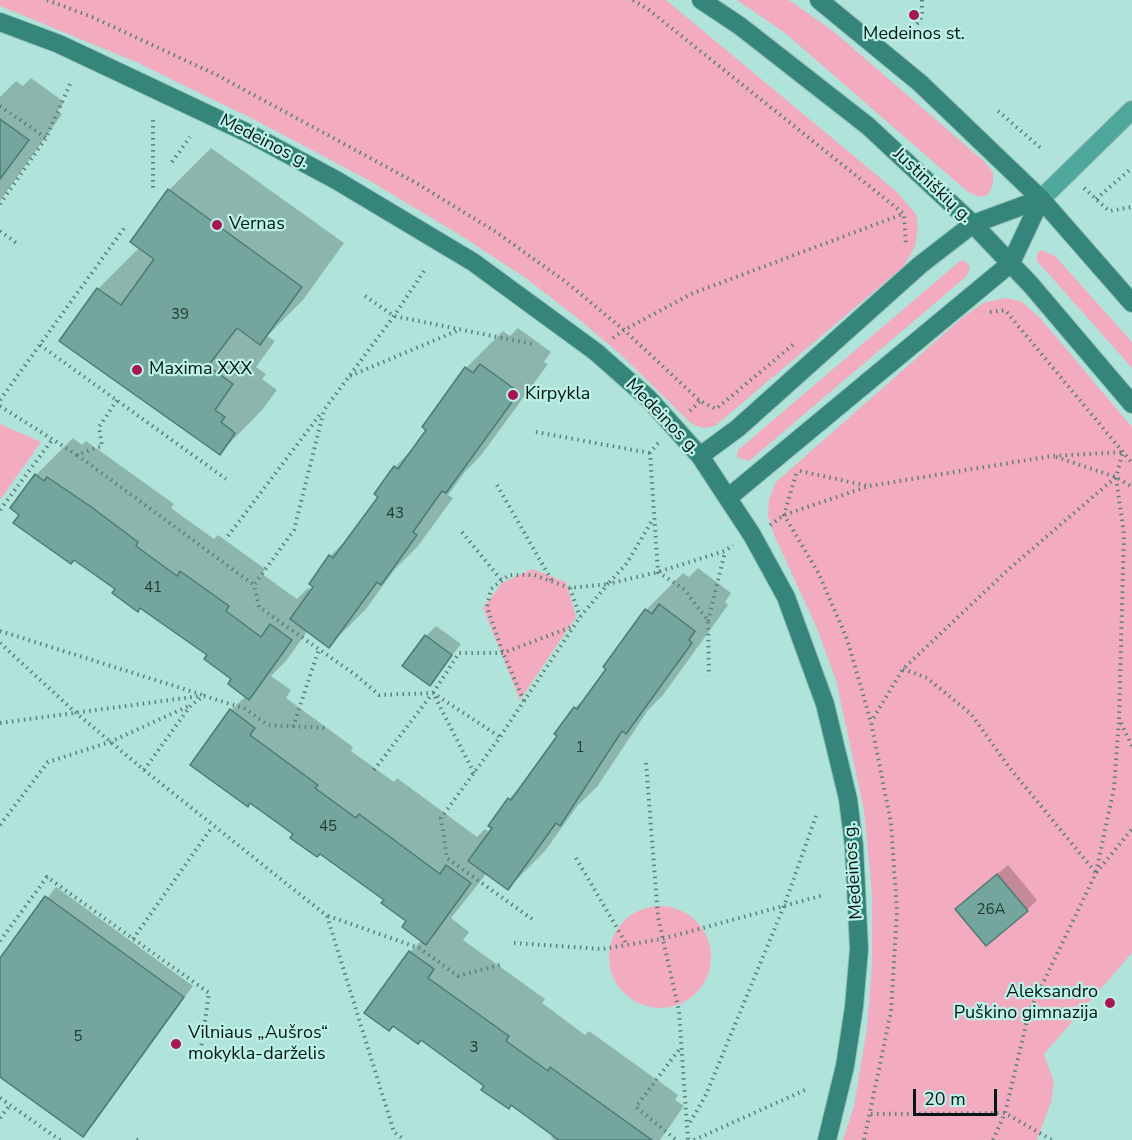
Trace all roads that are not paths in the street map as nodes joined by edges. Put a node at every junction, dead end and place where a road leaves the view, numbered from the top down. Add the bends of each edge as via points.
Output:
1 (701, 0) edge
2 (819, 0) edge
3 (0, 22) edge
4 (1132, 110) edge
5 (1041, 199) junction
6 (973, 224) junction
7 (1011, 263) junction
8 (1132, 303) edge
9 (1132, 404) edge
10 (700, 456) junction
11 (729, 498) junction
12 (827, 1140) edge

1 - 6 street, Justiniškių g. via 868,126
2 - 5 street via 920,83
3 - 10 street, Medeinos g. via 178,99 336,180 473,262 596,352 648,398
4 - 5 street
5 - 6 street
5 - 7 street
5 - 8 street
6 - 7 street, Justiniškių g.
6 - 10 street via 920,265 738,428
7 - 9 street, Justiniškių g.
7 - 11 street
10 - 11 street, Medeinos g.
11 - 12 street, Medeinos g. via 786,597 825,704 848,799 859,948 845,1066

